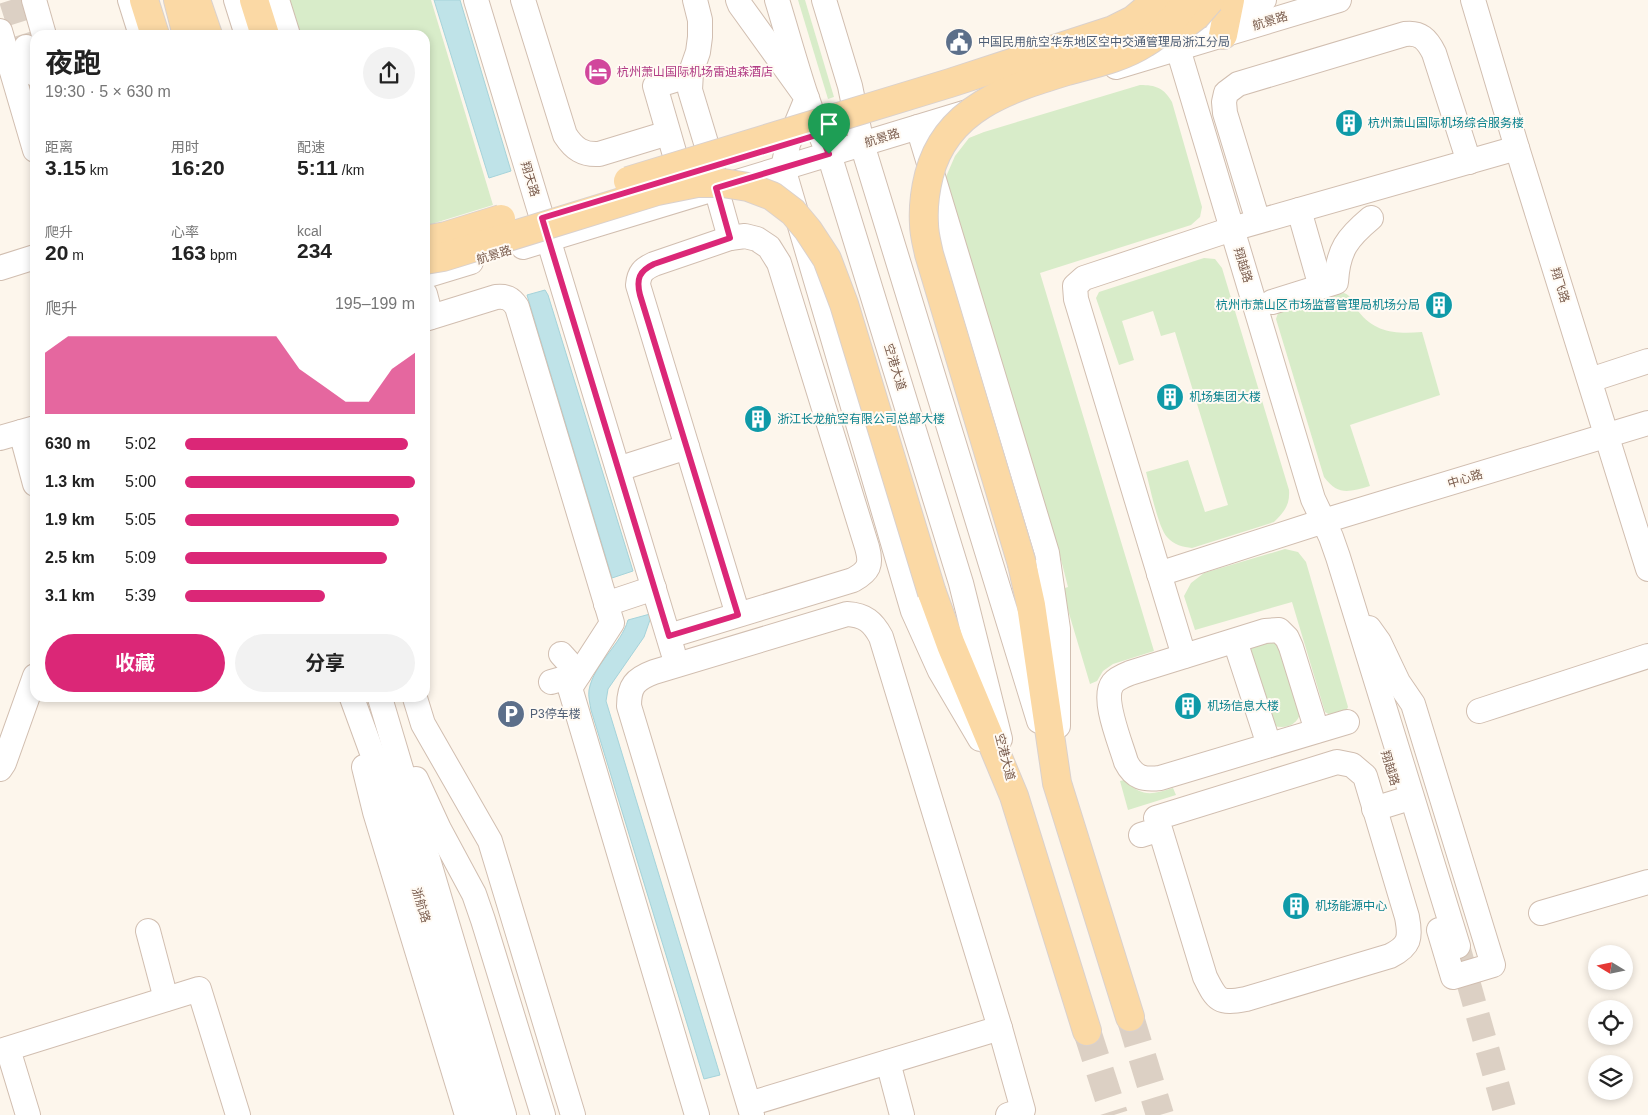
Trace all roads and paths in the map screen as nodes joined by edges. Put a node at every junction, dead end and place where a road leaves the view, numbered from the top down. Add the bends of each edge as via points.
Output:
1 (34, 0) edge
2 (130, 0) edge
3 (144, 0) edge
4 (161, 0) edge
5 (178, 0) edge
6 (196, 0) edge
7 (236, 0) edge
8 (254, 0) edge
9 (277, 0) edge
10 (476, 0) edge
11 (523, 0) edge
12 (695, 0) edge
13 (738, 0) edge
14 (777, 0) edge
15 (824, 0) edge
16 (840, 0) edge
17 (1157, 0) edge
18 (1163, 0) edge
19 (1183, 0) edge
20 (1187, 0) edge
21 (1262, 0) edge
22 (1339, 0) edge
23 (1473, 0) edge
24 (1223, 12) edge
25 (1258, 25) junction
26 (35, 30) edge
27 (139, 30) edge
28 (168, 30) edge
29 (170, 30) edge
30 (172, 30) edge
31 (206, 30) edge
32 (245, 30) edge
33 (263, 30) edge
34 (286, 30) edge
35 (0, 31) edge
36 (1175, 38) junction
37 (1146, 43) junction
38 (690, 77) junction
39 (850, 86) junction
40 (807, 98) junction
41 (918, 127) junction
42 (30, 133) edge
43 (668, 133) junction
44 (859, 133) junction
45 (788, 144) junction
46 (825, 144) junction
47 (1517, 148) junction
48 (1469, 162) junction
49 (784, 168) junction
50 (681, 176) junction
51 (714, 177) junction
52 (1299, 210) junction
53 (1371, 218) dead end
54 (1258, 221) junction
55 (545, 228) junction
56 (1232, 229) junction
57 (730, 238) junction
58 (1348, 239) junction
59 (1310, 250) junction
60 (430, 256) edge
61 (430, 257) edge
62 (430, 257) edge
63 (30, 259) edge
64 (0, 268) edge
65 (1321, 287) junction
66 (1272, 302) dead end
67 (430, 317) edge
68 (1648, 361) edge
69 (1590, 380) junction
70 (1648, 423) edge
71 (19, 432) edge
72 (1606, 436) junction
73 (687, 447) junction
74 (30, 468) edge
75 (618, 469) junction
76 (1324, 521) junction
77 (1338, 557) junction
78 (1648, 569) edge
79 (1159, 574) junction
80 (654, 588) junction
81 (606, 604) junction
82 (1354, 608) junction
83 (738, 615) junction
84 (669, 636) junction
85 (1234, 641) junction
86 (561, 654) dead end
87 (1184, 656) junction
88 (1648, 656) edge
89 (677, 665) junction
90 (579, 674) junction
91 (551, 682) dead end
92 (30, 690) edge
93 (348, 702) edge
94 (353, 702) edge
95 (416, 702) edge
96 (382, 705) edge
97 (1479, 710) dead end
98 (1347, 722) dead end
99 (1317, 730) junction
100 (1269, 745) junction
101 (0, 769) edge
102 (1058, 783) junction
103 (1014, 796) junction
104 (1400, 802) junction
105 (1374, 809) junction
106 (1648, 882) edge
107 (1541, 913) dead end
108 (148, 931) dead end
109 (1458, 946) tunnel mouth
110 (166, 1000) junction
111 (1130, 1017) tunnel mouth
112 (1000, 1028) junction
113 (1088, 1030) tunnel mouth
114 (4, 1050) edge
115 (888, 1062) junction
116 (750, 1110) edge
117 (1016, 1113) edge
118 (28, 1115) edge
119 (238, 1115) edge
120 (467, 1115) edge
121 (484, 1115) edge
122 (504, 1115) edge
123 (543, 1115) edge
124 (573, 1115) edge
125 (697, 1115) edge
126 (902, 1115) edge

1 - 26 street
2 - 27 street
3 - 28 main road
4 - 29 main road
5 - 30 main road
6 - 31 main road
7 - 32 street
8 - 33 main road
9 - 34 street
10 - 55 street, 翔天路
11 - 43 street via 565,135 572,146 589,154 600,154
12 - 38 street via 700,37
13 - 40 street
14 - 40 street, 空港大道
15 - 39 street
16 - 39 street
17 - 60 main road, bridge via 1133,20 1113,30 446,236
18 - 36 street, 翔越路
19 - 36 main road
20 - 37 main road, bridge via 1163,29
21 - 24 street, 航景路
21 - 25 street
22 - 25 street, 航景路
23 - 47 street, 翔飞路
24 - 25 street, 航景路
24 - 36 street, 航景路
24 - 37 main road, bridge via 1196,16 1178,30
35 - 42 street
36 - 41 street, 航景路
36 - 44 street, 航景路
36 - 56 street, 翔越路
37 - 102 main road, bridge via 1125,53 1025,84 983,104 959,122 942,142 932,164 925,193 924,224 929,254 1022,564
38 - 43 street via 655,86
38 - 51 street via 690,90
39 - 44 street
40 - 45 street
40 - 46 street, 空港大道
41 - 44 street, 航景路
41 - 102 street via 1047,553 1058,629
43 - 50 street
44 - 46 street, 航景路
44 - 102 street
45 - 46 street, 航景路
45 - 49 street
45 - 51 street, 航景路
46 - 49 street, 航景路
46 - 103 street, 空港大道 via 961,583
47 - 48 street
47 - 69 street, 翔飞路
48 - 52 street
48 - 54 street via 1434,53 1424,38 1412,33 1381,50 1238,84 1226,92 1225,113
49 - 51 street, 航景路
49 - 103 street via 914,611 940,671
50 - 51 street, 航景路
50 - 55 street, 航景路
51 - 55 street, 航景路
51 - 57 street
52 - 54 street
52 - 59 street
53 - 58 street
54 - 56 street
55 - 61 street, 航景路
55 - 75 street, 翔天路
56 - 76 street, 翔越路 via 1313,499
56 - 79 street via 1084,278 1075,286 1076,299
57 - 73 street via 654,264 639,276 640,295
57 - 83 street via 745,236 757,239 769,247 779,263 870,558 868,568 853,580
58 - 59 street
58 - 65 street via 1339,261 1336,282
59 - 65 street
62 - 103 main road, 空港大道, bridge via 657,191 697,183 723,182 748,187 772,196 792,212 827,259 844,304 932,593
63 - 64 street
65 - 66 street
67 - 81 street via 496,297 512,300
68 - 69 street
69 - 72 street, 翔飞路
70 - 72 street, 中心路
71 - 74 street
72 - 76 street, 中心路
72 - 78 street, 翔飞路
73 - 75 street
73 - 83 street
75 - 80 street, 翔天路
76 - 77 street, 翔越路
76 - 79 street, 中心路
77 - 82 street, 翔越路
77 - 104 street, 翔越路 via 1355,652
79 - 87 street
80 - 81 street
80 - 84 street, 翔天路
81 - 90 street via 612,622
82 - 104 street, 翔越路 via 1379,642 1398,682 1413,704 1493,965 1453,977
82 - 109 street, 翔越路
83 - 84 street
84 - 89 street, 翔天路
85 - 87 street
85 - 99 street via 1270,630 1283,633 1291,647
85 - 100 street
86 - 90 street
87 - 100 street via 1122,676 1113,683 1109,703 1130,770 1138,777 1160,778
88 - 97 street
89 - 112 street via 847,614 867,618 875,625 882,637
89 - 116 street via 643,676 634,683 629,694 629,706
90 - 91 street
90 - 125 street via 570,688 572,725 679,1084
92 - 101 street
93 - 120 street, 浙航路 via 375,812
94 - 121 street, 浙航路 via 390,802
95 - 124 street via 423,724 490,841
96 - 122 street, 浙航路
96 - 123 street, 浙航路 via 439,829 474,894
98 - 99 street
99 - 100 street
102 - 111 main road
103 - 113 main road, 空港大道
104 - 105 street
105 - 105 street via 1365,776 1352,765 1337,762 1156,818 1150,832 1205,977 1219,1000 1246,999 1402,950 1408,941 1407,917
106 - 107 street
108 - 110 street
110 - 114 street
110 - 119 street via 199,989
112 - 115 street
112 - 117 street
114 - 118 street
115 - 116 street
115 - 126 street

